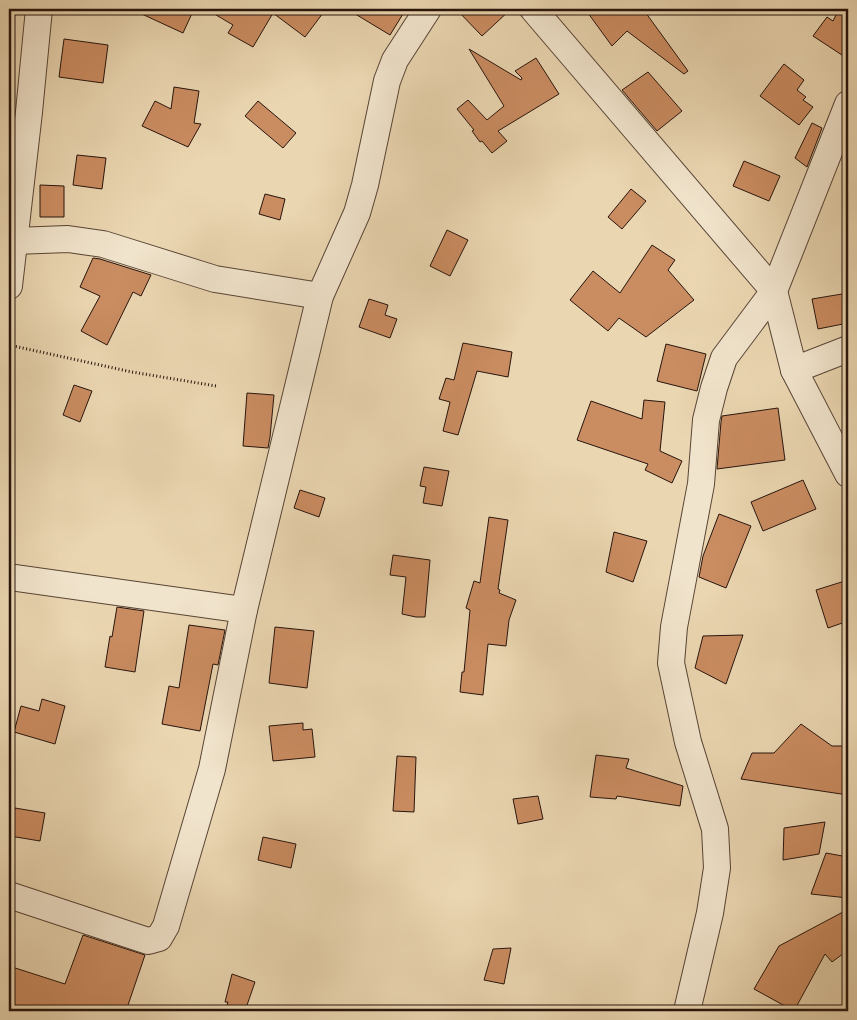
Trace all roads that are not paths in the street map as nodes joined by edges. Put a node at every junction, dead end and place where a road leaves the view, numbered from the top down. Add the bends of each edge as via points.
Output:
1 (39, 9) edge
2 (428, 9) edge
3 (533, 9) edge
4 (848, 104) edge
5 (11, 240) edge
6 (9, 286) edge
7 (774, 291) junction
8 (320, 296) junction
9 (848, 349) edge
10 (794, 370) junction
11 (848, 474) edge
12 (9, 577) edge
13 (244, 610) junction
14 (9, 895) edge
15 (687, 1011) edge

1 - 5 street
2 - 8 street via 395,60 387,81 357,213
3 - 7 street
4 - 7 street
5 - 6 street
5 - 8 street via 68,239 103,244 215,279
7 - 10 street
7 - 15 street via 724,358 714,388 706,420 702,484 674,627 671,663 688,742 714,829 717,868
8 - 13 street
9 - 10 street
10 - 11 street
12 - 13 street
13 - 14 street via 212,769 166,926 159,938 148,941

